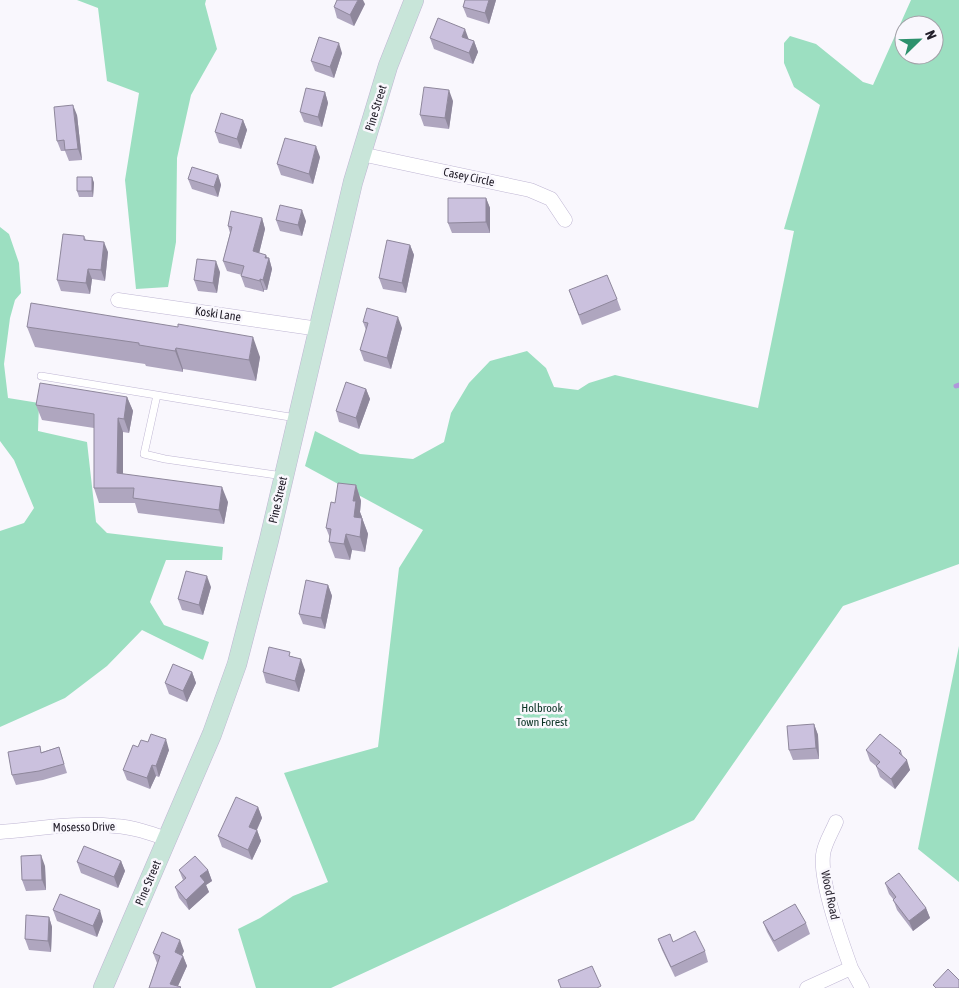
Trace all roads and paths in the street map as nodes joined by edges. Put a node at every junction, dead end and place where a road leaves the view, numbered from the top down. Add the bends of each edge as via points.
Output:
1 (414, 0) edge
2 (362, 154) junction
3 (565, 220) dead end
4 (118, 300) dead end
5 (319, 329) junction
6 (42, 376) dead end
7 (157, 395) junction
8 (297, 418) junction
9 (283, 476) junction
10 (836, 822) dead end
11 (0, 832) edge
12 (167, 839) junction
13 (851, 968) junction
14 (103, 988) edge
15 (807, 988) edge
16 (862, 988) edge

1 - 2 main road, Pine Street via 388,66
2 - 3 street, Casey Circle via 530,190 551,199
2 - 5 main road, Pine Street
4 - 5 street, Koski Lane
5 - 8 main road, Pine Street
6 - 7 lane
7 - 8 lane
7 - 9 lane via 144,454
8 - 9 main road, Pine Street
9 - 12 main road, Pine Street via 237,664 212,734
10 - 13 street, Wood Road via 823,854 825,878
11 - 12 street, Mosesso Drive via 114,825
12 - 14 main road, Pine Street
13 - 15 street
13 - 16 street, Wood Road

